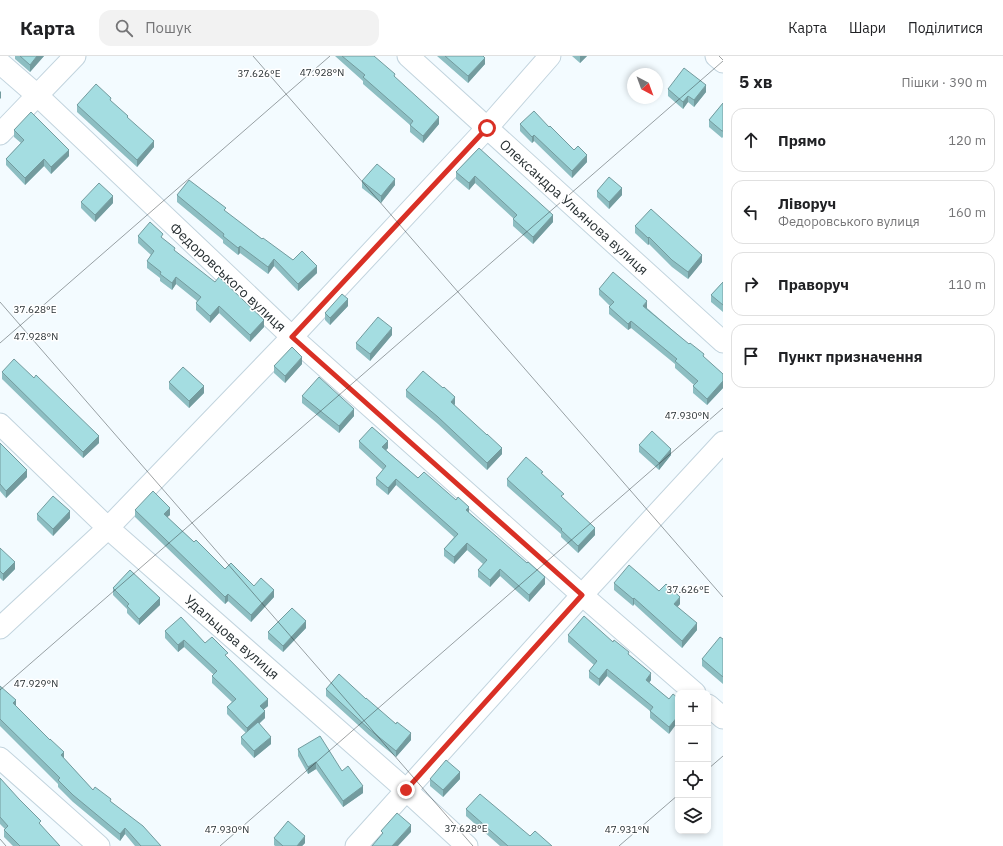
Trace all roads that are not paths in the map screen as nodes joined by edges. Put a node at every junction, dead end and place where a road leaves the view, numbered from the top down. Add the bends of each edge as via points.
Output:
1 (75, 56) edge
2 (408, 56) edge
3 (550, 56) edge
4 (716, 56) edge
5 (723, 62) edge
6 (0, 63) edge
7 (38, 96) junction
8 (487, 128) junction
9 (0, 134) edge
10 (292, 337) junction
11 (723, 342) edge
12 (0, 424) edge
13 (723, 442) edge
14 (108, 528) junction
15 (582, 595) junction
16 (0, 628) edge
17 (692, 690) edge
18 (711, 707) edge
19 (723, 718) edge
20 (0, 758) edge
21 (406, 790) junction
22 (99, 846) edge
23 (356, 846) edge
24 (467, 846) edge

1 - 7 street
2 - 8 street, Олександра Ульянова вулиця
3 - 8 street
4 - 5 street
6 - 7 street, Федоровського вулиця
7 - 9 street
7 - 10 street, Федоровського вулиця
8 - 10 street
8 - 11 street, Олександра Ульянова вулиця
10 - 14 street
10 - 15 street, Федоровського вулиця
12 - 14 street, Удальцова вулиця
13 - 15 street
14 - 16 street
14 - 21 street, Удальцова вулиця
15 - 17 street, Федоровського вулиця
15 - 21 street
18 - 19 street
20 - 22 street
21 - 23 street
21 - 24 street, Удальцова вулиця

